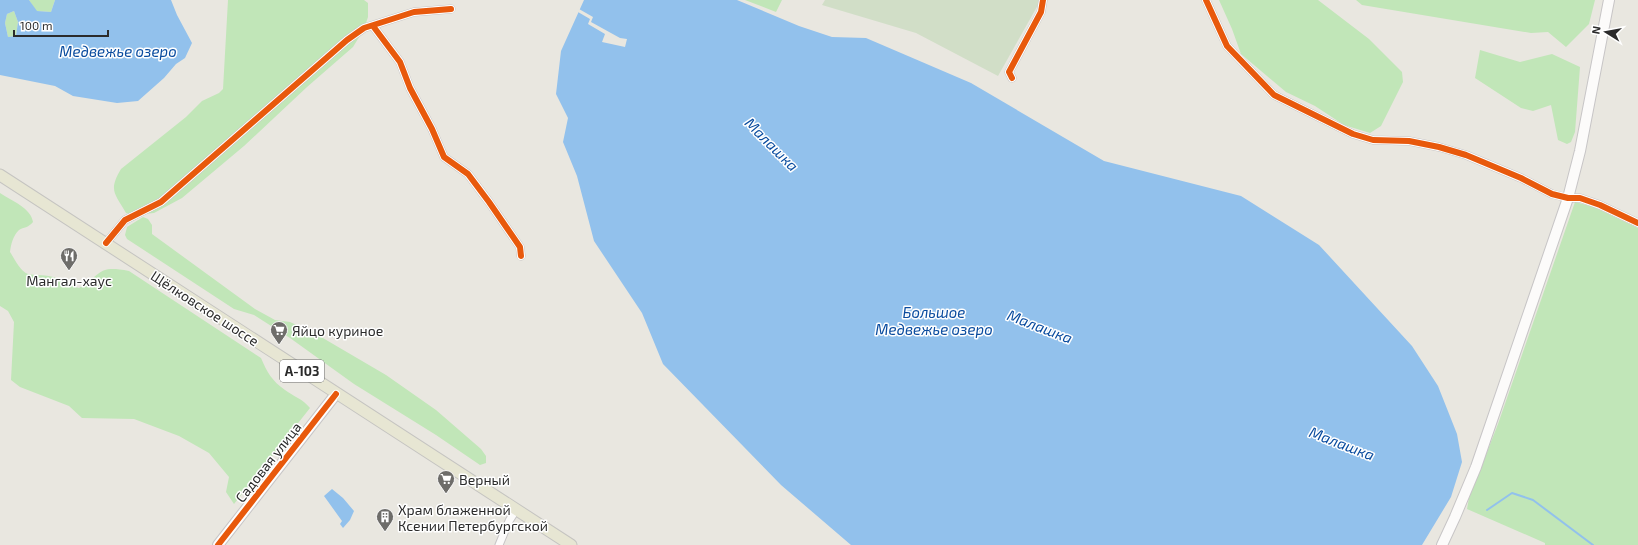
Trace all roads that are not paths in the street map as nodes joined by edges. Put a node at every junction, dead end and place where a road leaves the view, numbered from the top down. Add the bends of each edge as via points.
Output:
1 (1043, 0) edge
2 (1206, 0) edge
3 (1609, 0) edge
4 (451, 9) dead end
5 (373, 26) junction
6 (1012, 78) dead end
7 (0, 175) edge
8 (1568, 198) junction
9 (1638, 223) edge
10 (106, 243) junction
11 (521, 256) dead end
12 (336, 394) junction
13 (516, 510) junction
14 (218, 545) edge
15 (499, 545) edge
16 (571, 545) edge
17 (1442, 545) edge

1 - 6 street via 1041,12 1009,72
2 - 8 street via 1227,46 1274,95 1353,134 1373,140 1409,141 1466,155 1552,194
3 - 8 main road via 1580,151
4 - 5 street via 414,12
5 - 10 street via 364,28 347,40 161,202 124,220
5 - 11 street via 400,62 444,157 468,174 520,247
7 - 10 main road, Щёлковское шоссе / А-103
8 - 9 street via 1580,198 1600,205
8 - 17 main road via 1476,467
10 - 12 main road, Щёлковское шоссе / А-103
12 - 13 main road, Щёлковское шоссе / А-103
12 - 14 main road, Садовая улица
13 - 15 street
13 - 16 main road, Щёлковское шоссе / А-103

